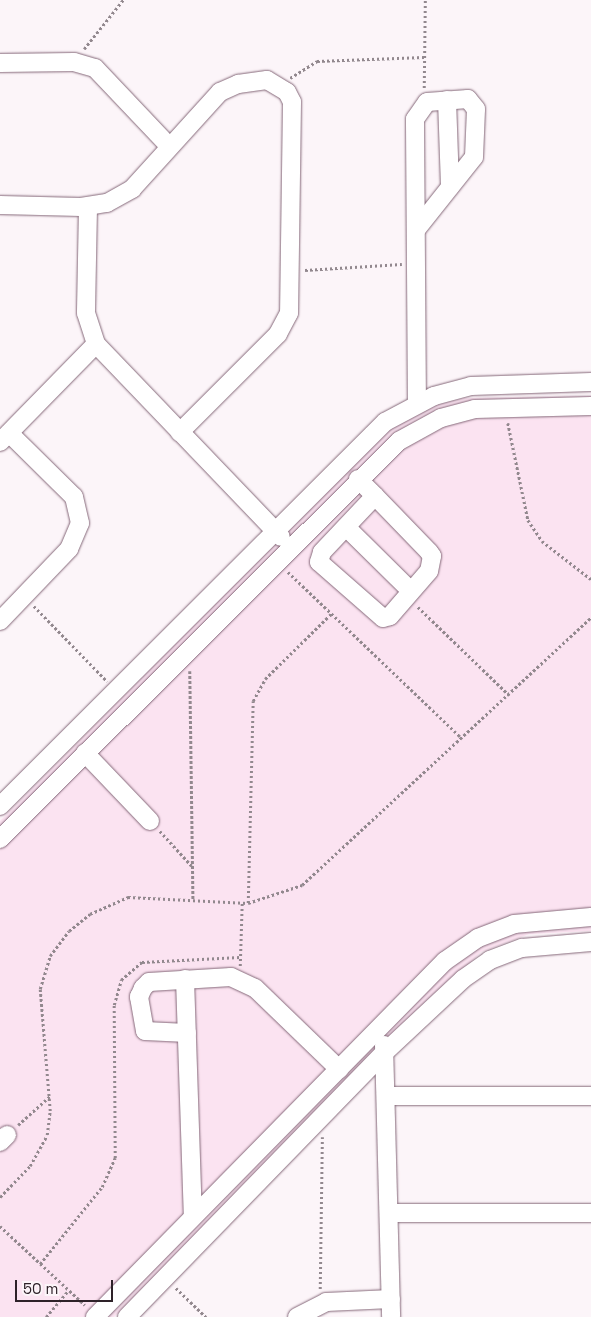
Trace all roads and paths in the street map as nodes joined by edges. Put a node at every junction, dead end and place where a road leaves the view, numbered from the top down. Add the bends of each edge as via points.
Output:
1 (123, 0) edge
2 (425, 0) edge
3 (424, 57) junction
4 (74, 62) junction
5 (0, 63) edge
6 (284, 87) junction
7 (447, 100) junction
8 (424, 105) junction
9 (169, 146) junction
10 (450, 187) junction
11 (0, 206) edge
12 (88, 207) junction
13 (416, 230) junction
14 (416, 263) junction
15 (291, 271) junction
16 (96, 344) junction
17 (591, 382) edge
18 (417, 403) junction
19 (591, 406) edge
20 (505, 407) junction
21 (180, 432) junction
22 (5, 438) edge
23 (358, 479) junction
24 (375, 496) junction
25 (346, 527) junction
26 (274, 530) junction
27 (290, 547) junction
28 (276, 561) junction
29 (591, 579) edge
30 (409, 594) junction
31 (24, 596) junction
32 (332, 614) junction
33 (591, 617) edge
34 (0, 621) edge
35 (190, 648) junction
36 (116, 689) junction
37 (508, 695) junction
38 (462, 738) junction
39 (85, 753) junction
40 (29, 776) junction
41 (45, 793) junction
42 (0, 806) edge
43 (150, 821) joint
44 (0, 839) edge
45 (193, 867) junction
46 (193, 900) junction
47 (242, 902) junction
48 (248, 902) junction
49 (591, 917) edge
50 (591, 942) edge
51 (240, 956) junction
52 (185, 979) junction
53 (240, 980) junction
54 (383, 1024) junction
55 (187, 1033) junction
56 (384, 1053) junction
57 (339, 1068) junction
58 (50, 1096) junction
59 (386, 1096) junction
60 (591, 1096) edge
61 (323, 1116) junction
62 (3, 1139) edge
63 (0, 1197) edge
64 (391, 1213) junction
65 (591, 1213) edge
66 (193, 1216) junction
67 (0, 1226) edge
68 (40, 1264) junction
69 (166, 1278) junction
70 (68, 1290) junction
71 (391, 1299) junction
72 (320, 1304) junction
73 (96, 1316) edge
74 (46, 1317) edge
75 (127, 1317) edge
76 (206, 1317) edge
77 (298, 1317) edge
78 (392, 1317) edge

1 - 4 path
2 - 3 path
3 - 6 path via 317,61 298,70
3 - 8 path
4 - 5 street
4 - 9 street via 107,77
6 - 9 street via 267,80 230,87 211,99
6 - 15 street via 292,102
7 - 8 street
7 - 10 street
7 - 10 street via 468,99 476,109 474,157
8 - 13 street via 415,119
9 - 12 street via 132,189
10 - 13 street
11 - 12 street
12 - 16 street via 86,313
13 - 14 street
14 - 15 path
14 - 18 street
15 - 21 street via 288,313 278,334
16 - 21 street
16 - 22 street
17 - 18 street via 471,386
18 - 26 street via 370,433
19 - 20 street
20 - 23 street via 466,411 426,424 386,451
20 - 29 path via 528,520 542,540
21 - 26 street
22 - 31 street via 74,497 80,514 69,549
23 - 24 street
23 - 27 street
24 - 25 street
24 - 30 street via 432,556 432,567
25 - 30 street
25 - 30 street via 322,552 320,565 378,616 390,616
26 - 27 street
26 - 36 street
27 - 28 street
28 - 32 path
28 - 35 street
30 - 37 path
31 - 34 street
31 - 36 path
32 - 38 path
32 - 48 path via 265,679 253,701
33 - 37 path
35 - 39 street
35 - 45 path
36 - 40 street
37 - 38 path
38 - 48 path via 313,878 277,897
39 - 41 street
39 - 43 street
40 - 41 street
40 - 42 street
41 - 44 street
43 - 45 path
45 - 46 path
46 - 47 path
46 - 58 path via 128,897 115,901 80,922 56,947 40,989
47 - 48 path
47 - 51 path
49 - 54 street via 534,919 478,938 445,961
50 - 56 street via 538,944 490,960 463,979
51 - 53 path
51 - 68 path via 142,962 120,980 114,1005 115,1158 102,1187
52 - 53 street via 221,976
52 - 55 street
52 - 55 street via 150,982 139,997 145,1031
53 - 57 street via 255,988
54 - 56 street
54 - 57 street
55 - 66 street
56 - 59 street
56 - 61 street
57 - 66 street
58 - 62 path
58 - 63 path via 42,1146
59 - 60 street
59 - 64 street
61 - 69 street
61 - 72 path
64 - 65 street
64 - 71 street
66 - 73 street
67 - 68 path
68 - 70 path
69 - 75 street
69 - 76 path
70 - 73 path
70 - 74 path
71 - 72 street
71 - 78 street
72 - 77 street

